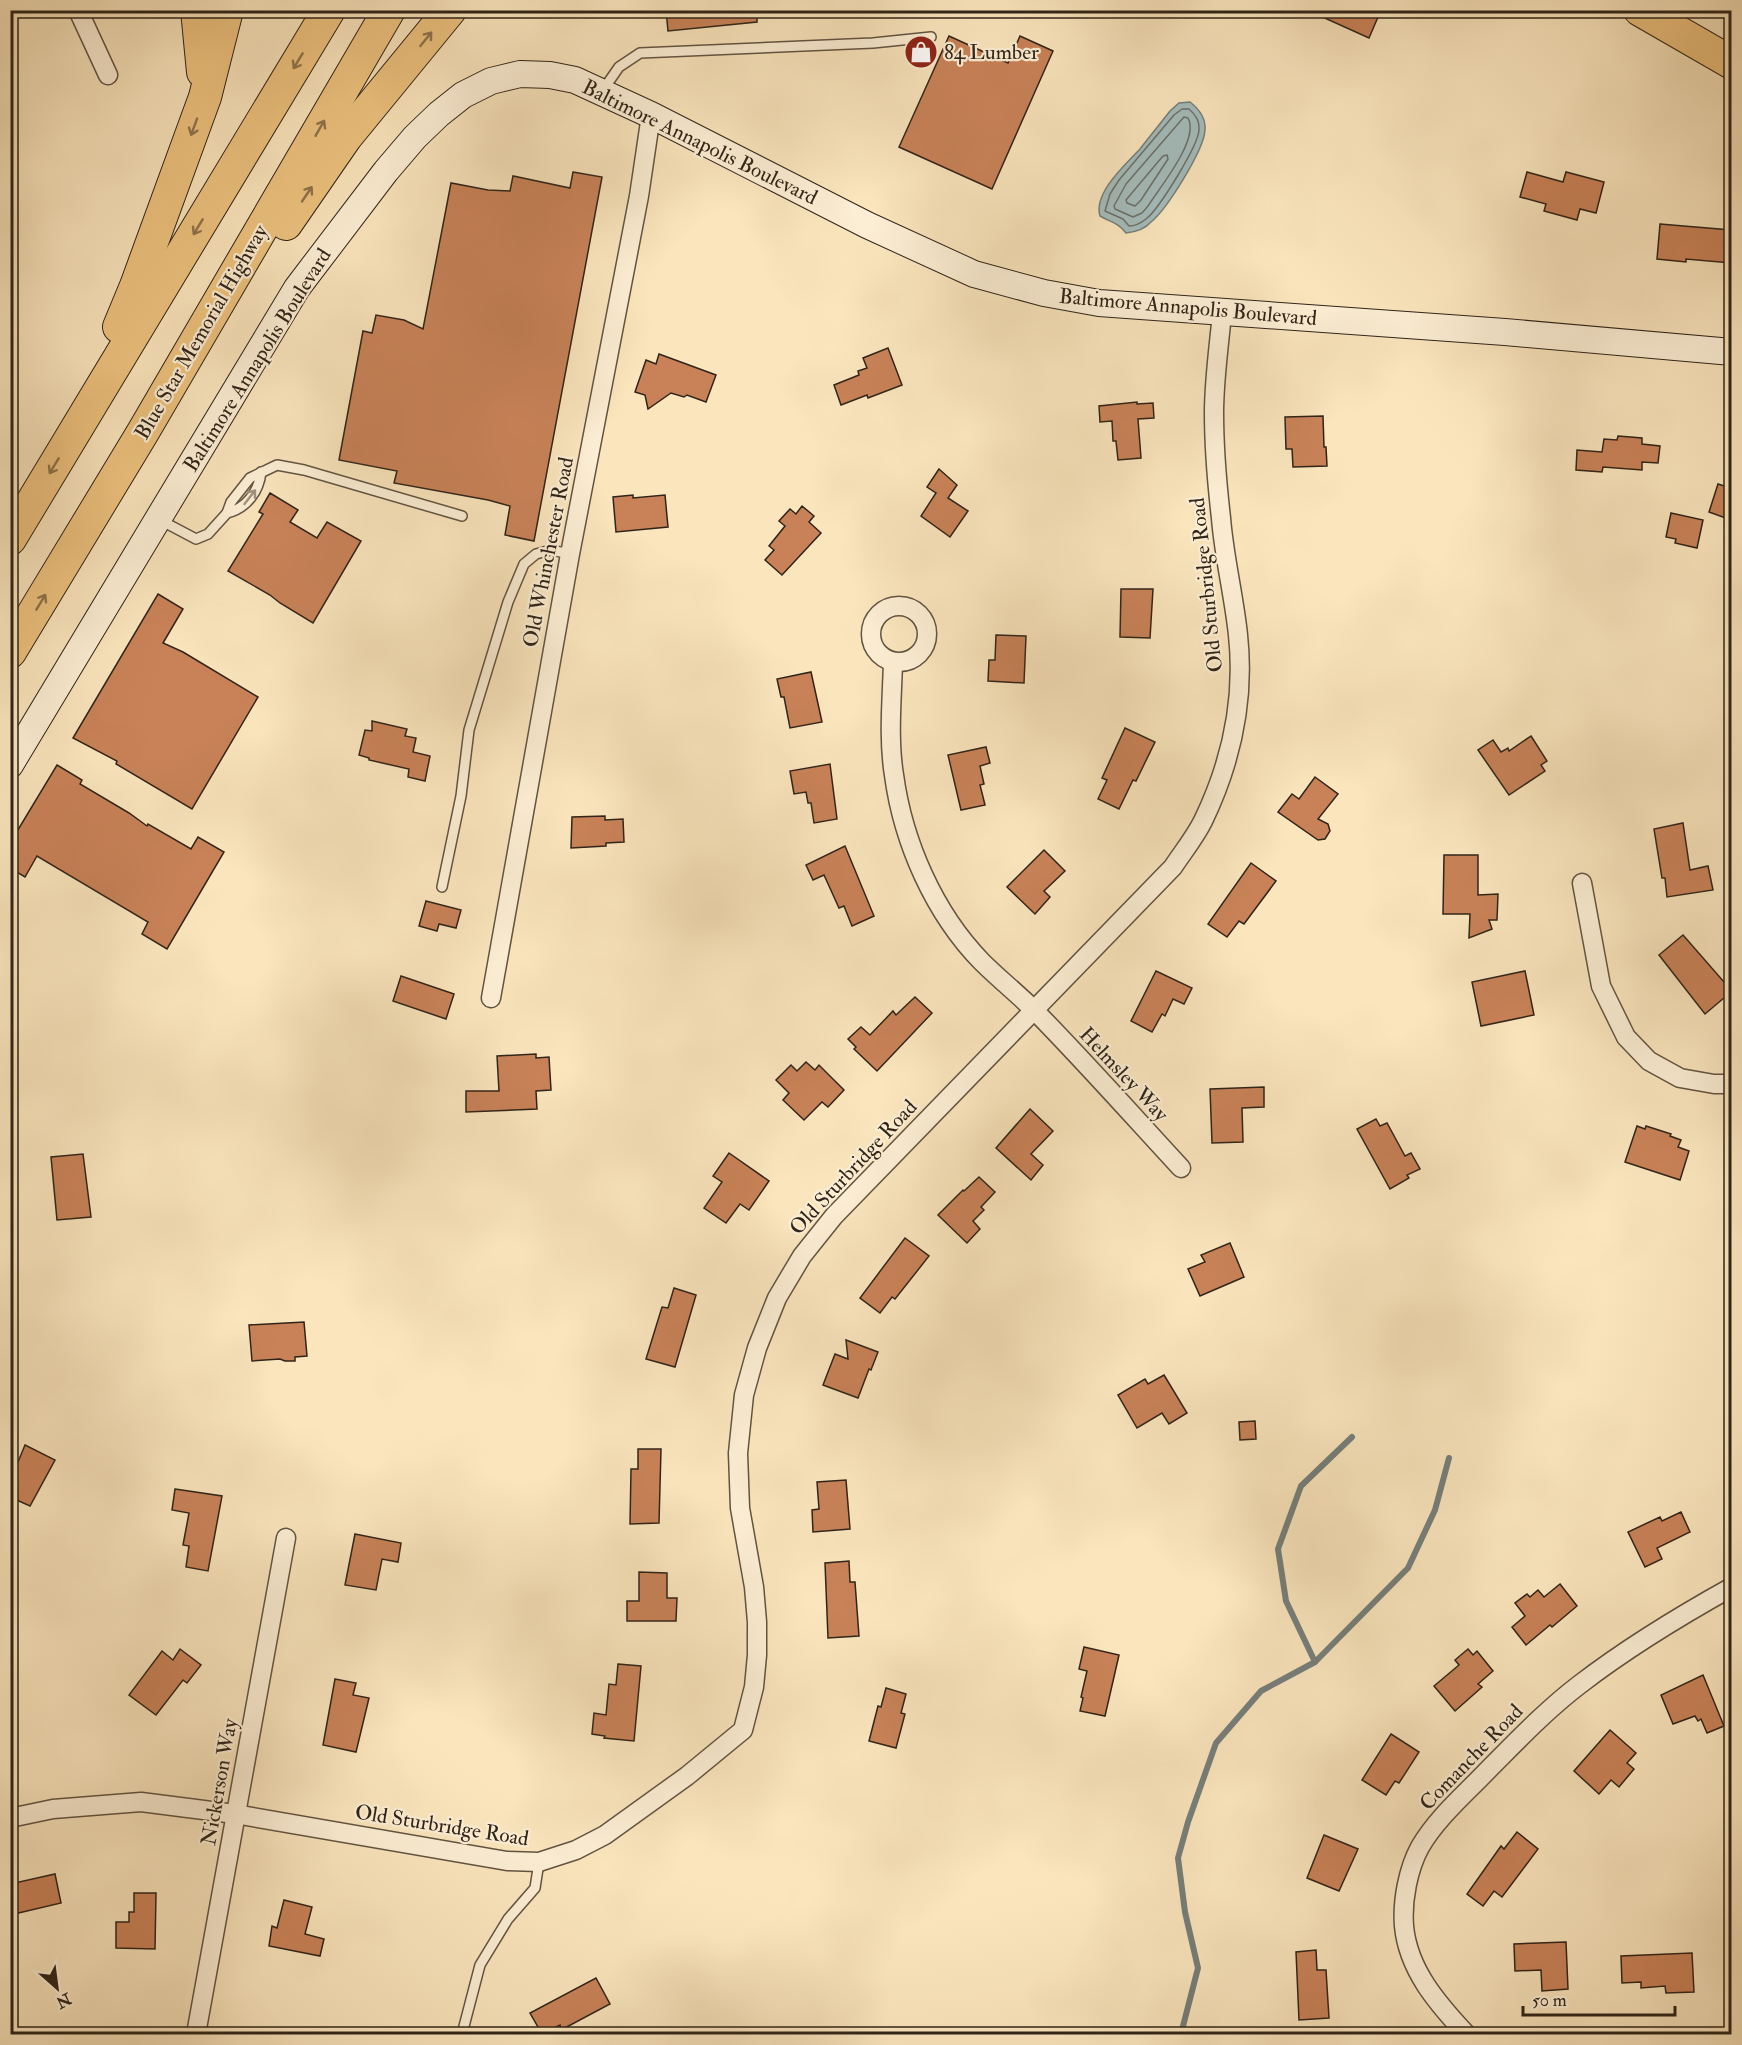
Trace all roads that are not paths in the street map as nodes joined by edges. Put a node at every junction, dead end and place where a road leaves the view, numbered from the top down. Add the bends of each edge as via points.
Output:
1 (78, 10) edge
2 (197, 10) edge
3 (227, 10) edge
4 (329, 10) edge
5 (388, 10) edge
6 (450, 10) edge
7 (1629, 10) edge
8 (1640, 10) edge
9 (932, 37) dead end
10 (1702, 47) junction
11 (1731, 63) edge
12 (108, 75) dead end
13 (602, 92) junction
14 (205, 98) junction
15 (651, 115) junction
16 (1222, 313) junction
17 (1731, 352) edge
18 (76, 429) junction
19 (143, 432) junction
20 (462, 516) dead end
21 (158, 518) junction
22 (10, 539) edge
23 (570, 554) junction
24 (10, 652) edge
25 (893, 662) dead end
26 (10, 765) edge
27 (1582, 883) dead end
28 (442, 887) dead end
29 (491, 998) dead end
30 (1034, 1010) junction
31 (1731, 1084) edge
32 (1181, 1168) dead end
33 (286, 1538) dead end
34 (1731, 1587) edge
35 (236, 1814) junction
36 (10, 1818) edge
37 (539, 1862) junction
38 (196, 2034) edge
39 (462, 2034) edge
40 (1466, 2034) edge

1 - 12 street
2 - 14 highway
3 - 14 highway
4 -> 18 highway
19 -> 5 highway, Blue Star Memorial Highway
19 -> 6 highway via 346,137
7 - 10 highway
8 - 10 highway
9 - 13 lane via 640,53 619,67
10 - 11 highway
13 - 15 street, Baltimore Annapolis Boulevard
13 - 21 street, Baltimore Annapolis Boulevard via 575,80 520,75 491,81 463,95 439,114 386,171 297,288
14 -> 18 highway via 136,286
15 - 16 street, Baltimore Annapolis Boulevard via 867,225 974,274 1099,303
15 - 23 street, Old Whinchester Road
16 - 17 street, Baltimore Annapolis Boulevard
16 - 30 street, Old Sturbridge Road via 1214,422 1221,522 1240,664 1234,734 1220,782 1202,823 1173,867
18 -> 22 highway
24 -> 19 highway, Blue Star Memorial Highway
20 - 21 lane via 278,465 261,472 260,485 240,510 227,513 208,534 196,539
21 - 26 street, Baltimore Annapolis Boulevard
23 - 28 lane via 551,550 536,554 524,564 508,602 469,730 461,796
23 - 29 street, Old Whinchester Road
25 - 30 street, Helmsley Way via 894,775 913,849 950,923 981,961
27 - 31 street via 1601,986 1626,1036 1649,1061 1680,1078
30 - 32 street, Helmsley Way
30 - 37 street, Old Sturbridge Road via 834,1216 802,1256 777,1298 744,1395 738,1453 740,1508 757,1622 754,1687 743,1730 605,1835
33 - 35 street, Nickerson Way
34 - 40 street, Comanche Road via 1644,1637 1577,1686 1435,1824 1419,1849 1409,1875 1405,1904 1407,1945 1426,1987
35 - 36 street, Old Sturbridge Road via 141,1802 53,1809
35 - 37 street, Old Sturbridge Road via 507,1861
35 - 38 street, Nickerson Way
37 - 39 lane via 535,1888 508,1919 480,1965

